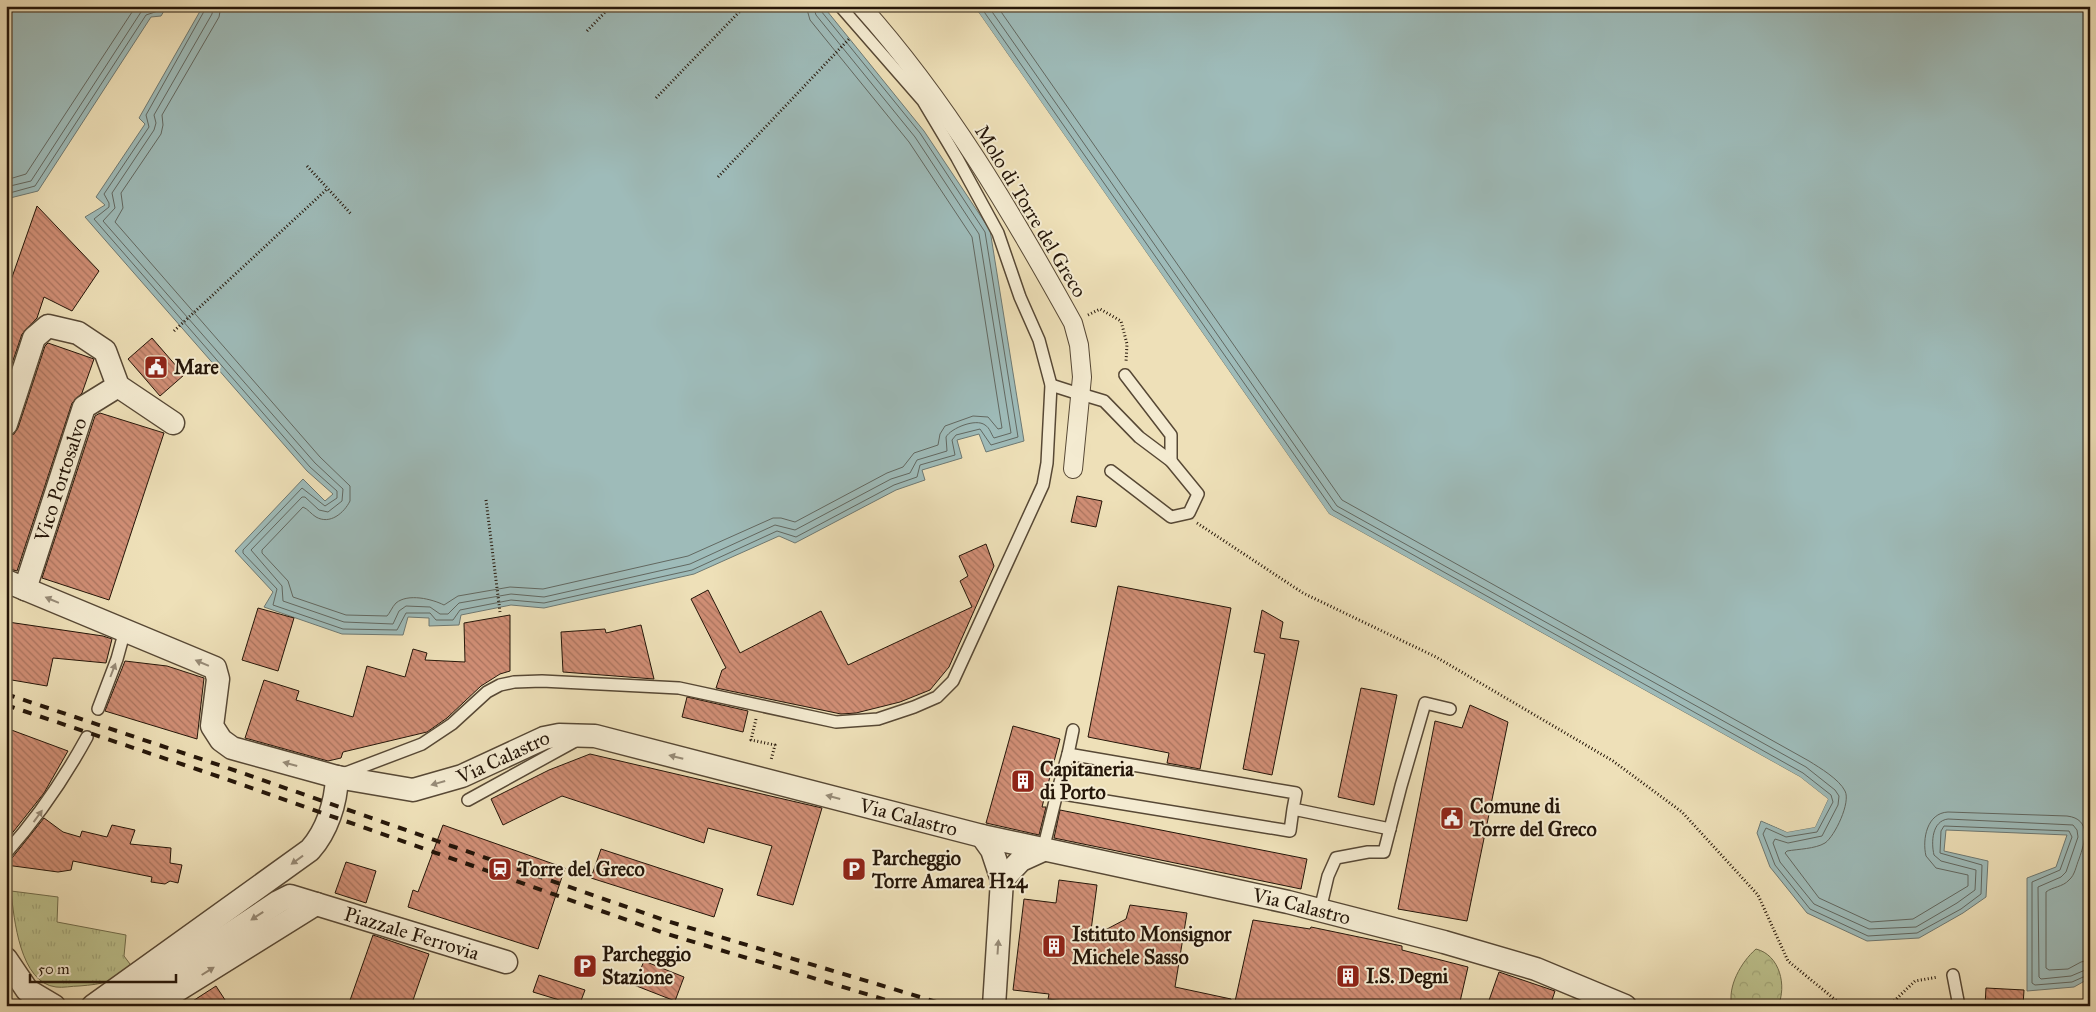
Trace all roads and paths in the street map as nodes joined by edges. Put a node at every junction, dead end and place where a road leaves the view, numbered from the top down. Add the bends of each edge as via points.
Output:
1 (611, 6) edge
2 (745, 6) edge
3 (840, 6) edge
4 (861, 6) edge
5 (587, 31) dead end
6 (854, 34) dead end
7 (656, 98) dead end
8 (307, 166) dead end
9 (718, 177) dead end
10 (327, 190) junction
11 (352, 215) dead end
12 (1073, 323) junction
13 (174, 331) dead end
14 (1127, 344) dead end
15 (1126, 375) dead end
16 (1051, 385) junction
17 (118, 386) junction
18 (172, 423) dead end
19 (6, 424) edge
20 (1171, 461) junction
21 (1073, 469) dead end
22 (1111, 471) dead end
23 (486, 500) dead end
24 (1189, 513) junction
25 (15, 585) edge
26 (500, 612) dead end
27 (125, 630) junction
28 (759, 706) junction
29 (98, 709) dead end
30 (1450, 709) dead end
31 (1073, 730) dead end
32 (87, 737) dead end
33 (582, 737) junction
34 (1068, 754) junction
35 (765, 780) junction
36 (337, 784) junction
37 (1058, 793) junction
38 (468, 800) dead end
39 (1293, 809) junction
40 (1390, 829) junction
41 (982, 836) junction
42 (1043, 850) junction
43 (6, 853) edge
44 (1002, 880) junction
45 (316, 904) junction
46 (1320, 910) junction
47 (6, 959) edge
48 (506, 962) dead end
49 (1953, 975) joint
50 (994, 1001) edge
51 (54, 1006) edge
52 (92, 1006) edge
53 (121, 1006) edge
54 (152, 1006) edge
55 (1625, 1006) edge
56 (1851, 1006) edge
57 (1890, 1006) edge
58 (1959, 1006) edge

1 - 5 path
2 - 7 path
3 - 16 lane via 923,101 958,158 998,233 1039,340
4 - 12 street, Molo di Torre del Greco via 926,84 965,140
6 - 9 path
8 - 10 path
10 - 11 path
10 - 13 path
12 - 14 path via 1100,309 1121,321
12 - 21 street, Molo di Torre del Greco via 1082,377
15 - 20 lane via 1171,435
16 - 20 lane via 1104,401 1139,437
16 - 28 lane via 1043,485 953,681 945,690 914,707 869,720 836,722
17 - 18 street
17 - 19 street via 105,351 78,333 48,326 34,338
17 - 25 street, Vico Portosalvo via 84,407
20 - 24 lane via 1198,494
22 - 24 lane via 1171,517
23 - 26 path
24 - 56 path via 1198,524 1303,593 1436,657 1613,761 1682,812 1758,895 1788,961 1838,1002
27 -> 25 street
29 -> 27 lane
36 -> 27 street, Via Calastro via 232,748 221,740 212,726 218,679 215,668
28 - 35 path via 751,740 775,746
28 - 36 lane via 679,688 514,682 487,692 452,724 422,744
30 - 40 lane via 1425,703
31 - 34 lane
43 -> 32 lane via 34,822
35 -> 33 street, Via Calastro via 595,736
33 -> 36 street, Via Calastro via 559,735 544,738 462,776 413,790
33 - 38 lane
34 - 37 lane
34 - 39 lane via 1296,793
41 -> 35 street, Via Calastro
36 -> 52 street via 327,823 310,850
37 - 39 lane via 1290,831
37 - 42 lane
39 - 40 lane
40 - 46 lane via 1384,852 1336,858
41 - 42 street, Via Calastro
41 - 44 street via 992,850
42 - 44 street via 1021,860
42 - 46 street, Via Calastro
50 -> 44 street
45 - 48 street, Piazzale Ferrovia
45 -> 53 street, Piazzale Ferrovia via 296,897 284,898
54 -> 45 street, Piazzale Ferrovia
46 - 55 street, Via Calastro via 1526,966
47 - 51 street via 27,990
49 - 57 path via 1915,981
49 - 58 lane

